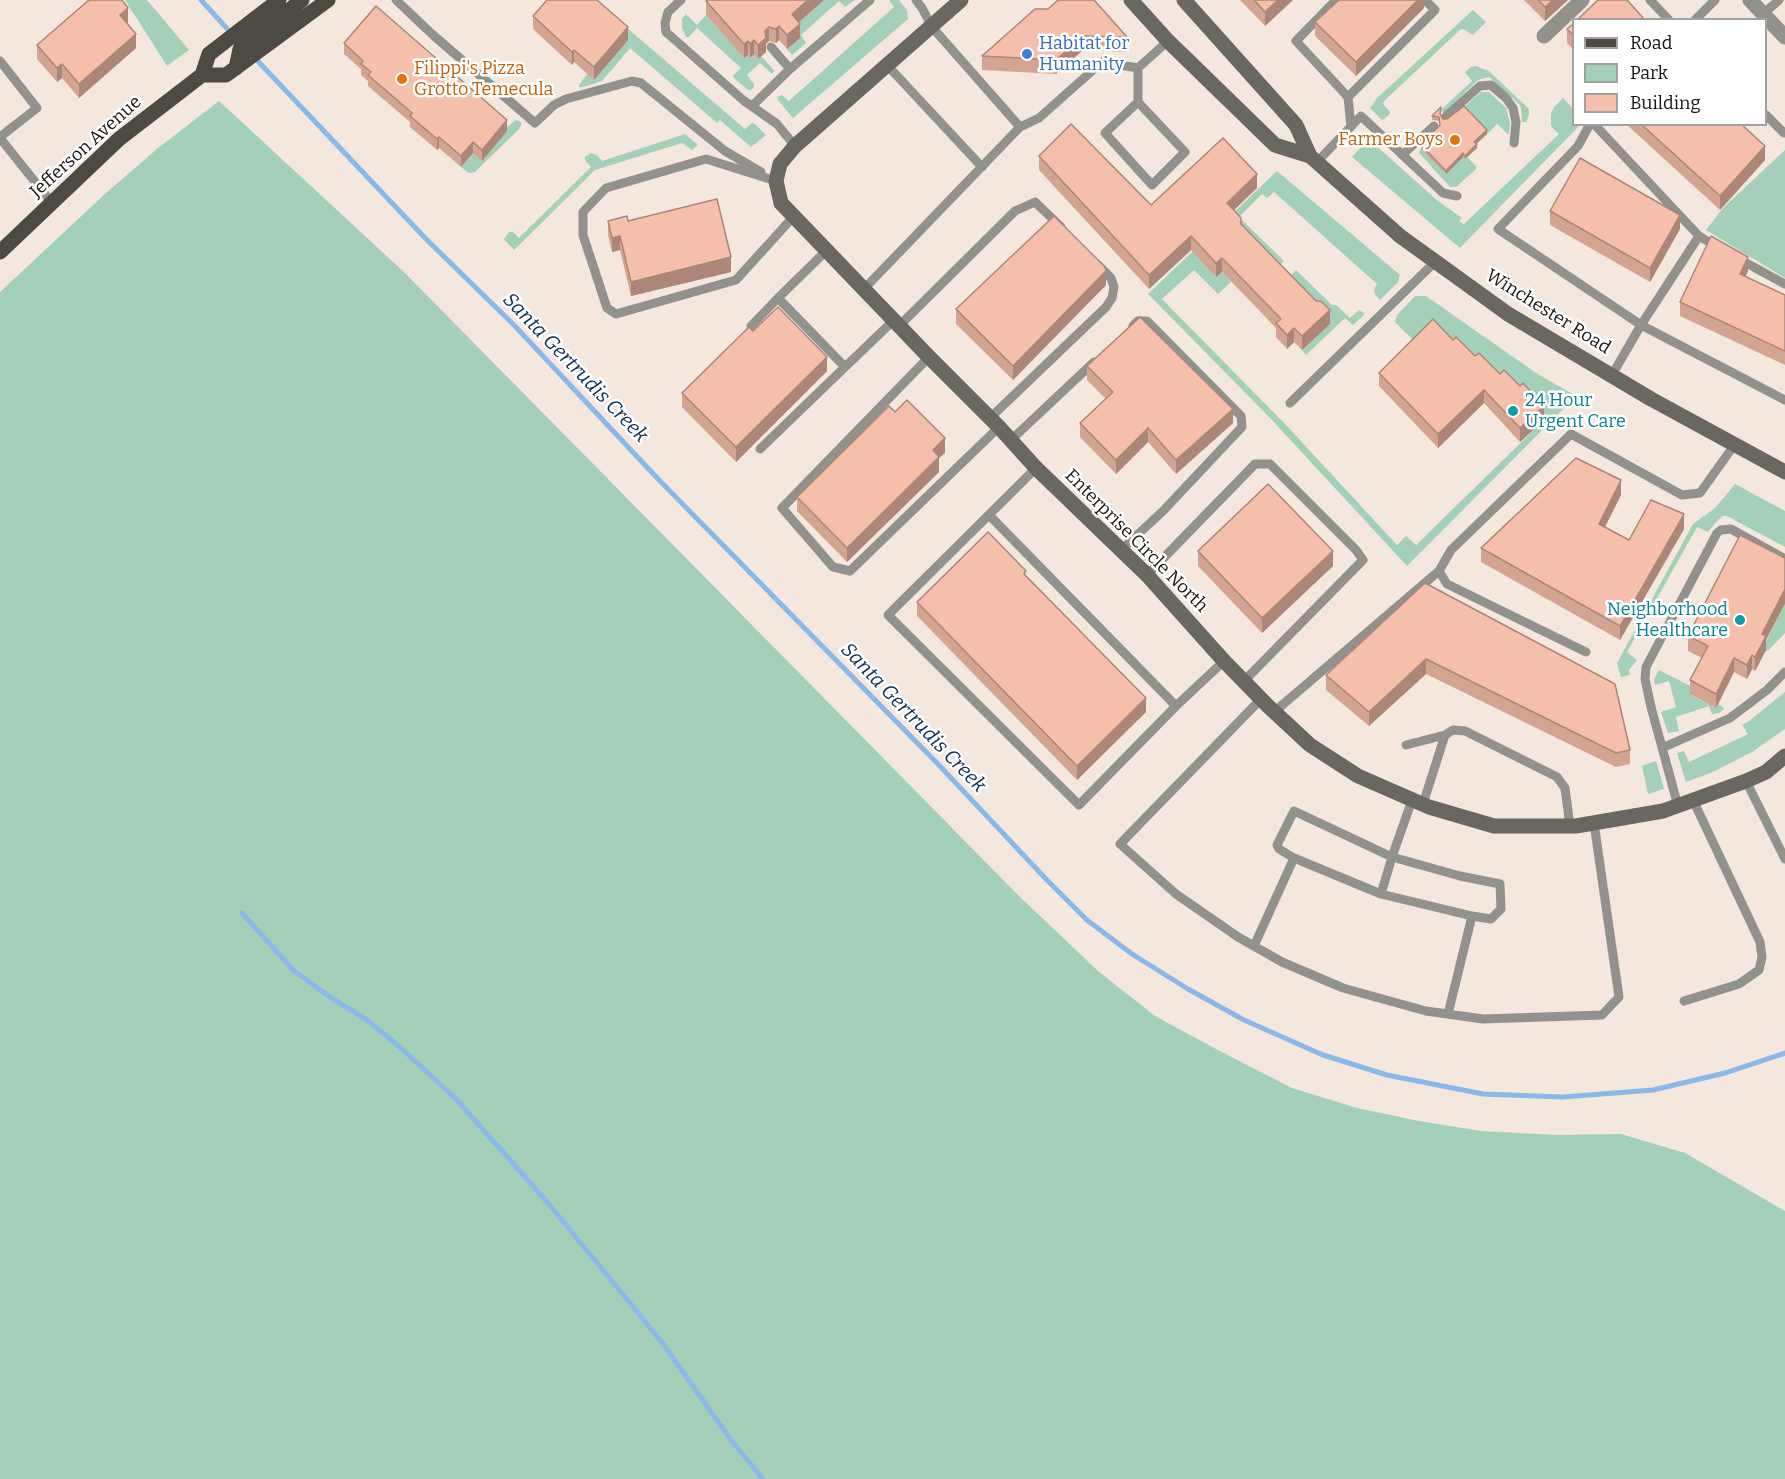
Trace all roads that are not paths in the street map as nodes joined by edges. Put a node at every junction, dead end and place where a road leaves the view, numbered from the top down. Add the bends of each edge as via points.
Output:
1 (302, 0) edge
2 (328, 0) edge
3 (396, 0) edge
4 (681, 0) edge
5 (870, 0) edge
6 (916, 0) edge
7 (961, 0) edge
8 (1131, 0) edge
9 (1184, 0) edge
10 (1336, 0) edge
11 (1425, 0) edge
12 (1582, 0) edge
13 (1650, 0) edge
14 (1715, 0) edge
15 (1750, 0) edge
16 (1779, 0) edge
17 (278, 14) edge
18 (1763, 14) junction
19 (1667, 18) edge
20 (1697, 18) edge
21 (1767, 18) edge
22 (1767, 18) edge
23 (932, 27) junction
24 (1544, 36) dead end
25 (1785, 37) edge
26 (1168, 41) junction
27 (771, 48) dead end
28 (0, 61) edge
29 (887, 65) junction
30 (1138, 68) junction
31 (790, 69) junction
32 (202, 75) junction
33 (1348, 97) junction
34 (1138, 102) junction
35 (752, 106) junction
36 (1446, 116) edge
37 (1767, 116) edge
38 (1434, 126) dead end
39 (1591, 126) edge
40 (1594, 126) edge
41 (1020, 127) junction
42 (1351, 127) junction
43 (1785, 132) edge
44 (0, 138) edge
45 (1514, 143) dead end
46 (795, 146) junction
47 (1402, 155) junction
48 (1313, 160) junction
49 (982, 167) junction
50 (776, 181) junction
51 (1457, 196) dead end
52 (52, 203) junction
53 (794, 216) junction
54 (1064, 231) edge
55 (1699, 236) junction
56 (827, 250) junction
57 (0, 252) edge
58 (1095, 262) edge
59 (1435, 262) junction
60 (1785, 284) edge
61 (864, 289) junction
62 (778, 298) junction
63 (897, 323) junction
64 (1641, 325) junction
65 (752, 326) edge
66 (1130, 329) edge
67 (1104, 353) edge
68 (929, 357) junction
69 (844, 367) junction
70 (1612, 375) junction
71 (1785, 400) edge
72 (1290, 403) dead end
73 (995, 423) junction
74 (1011, 440) junction
75 (1735, 444) junction
76 (760, 448) dead end
77 (1036, 468) junction
78 (1785, 472) edge
79 (989, 515) junction
80 (1121, 550) junction
81 (1785, 559) edge
82 (1439, 571) junction
83 (1147, 575) junction
84 (1586, 652) dead end
85 (1224, 661) junction
86 (1785, 672) edge
87 (1244, 681) junction
88 (1262, 699) junction
89 (1176, 706) junction
90 (1274, 711) junction
91 (1445, 735) junction
92 (1406, 745) dead end
93 (1662, 748) junction
94 (1785, 756) edge
95 (1746, 781) junction
96 (1417, 802) junction
97 (1685, 803) junction
98 (1594, 823) junction
99 (1570, 825) junction
100 (1392, 857) junction
101 (1294, 858) junction
102 (1785, 859) edge
103 (1381, 894) junction
104 (1472, 916) junction
105 (1254, 946) junction
106 (1684, 1000) dead end
107 (1448, 1014) junction

1 - 17 main road
2 - 17 main road, Jefferson Avenue
3 - 50 lane via 536,123 566,99 632,81 641,83 725,151
4 - 35 lane via 668,12 666,32
5 - 31 lane
6 - 23 lane
7 - 23 street
8 - 26 street, Winchester Road
9 - 48 street, Winchester Road via 1296,125
10 - 33 lane via 1296,41
11 - 33 lane via 1435,10
12 - 24 street
13 - 19 lane
14 - 20 lane
15 - 18 street
16 - 18 lane
17 - 32 main road, Jefferson Avenue via 210,54
17 - 32 main road, Jefferson Avenue via 236,68 226,75
18 - 22 street
21 - 25 street
23 - 29 street
23 - 41 lane
26 - 30 lane
26 - 48 street, Winchester Road via 1275,145
27 - 31 lane
28 - 44 lane via 38,108
29 - 46 street
29 - 49 lane
30 - 34 lane
30 - 41 lane via 1102,62 1039,118
31 - 35 lane
32 - 52 main road, Jefferson Avenue via 119,139
33 - 42 lane
34 - 34 lane via 1105,133 1152,185 1185,152
35 - 46 lane via 777,124
36 - 45 lane via 1480,86 1491,85 1513,108
37 - 43 lane
38 - 47 lane
39 - 64 lane via 1578,146 1498,229
40 - 55 lane
41 - 49 lane
42 - 47 lane via 1361,116
42 - 48 lane
44 - 52 lane
46 - 50 street via 780,164
47 - 51 lane via 1443,193
48 - 59 street, Winchester Road
49 - 61 lane
50 - 53 street, Enterprise Circle North via 781,203
50 - 53 lane via 706,159 606,188 583,212 583,235 607,308 616,314 736,280
52 - 57 main road, Jefferson Avenue
53 - 56 street, Enterprise Circle North
54 - 63 lane via 1035,201 1015,211
55 - 60 lane
55 - 64 lane
56 - 61 street, Enterprise Circle North
56 - 62 lane
58 - 73 lane via 1111,278 1112,298
59 - 70 street, Winchester Road via 1508,314
59 - 72 lane
61 - 63 street, Enterprise Circle North
62 - 65 lane
62 - 69 lane
63 - 68 street, Enterprise Circle North
63 - 69 lane
64 - 70 lane
64 - 71 lane
66 - 80 lane via 1138,321 1148,321 1241,416 1242,427
67 - 74 lane
68 - 73 street, Enterprise Circle North
68 - 73 lane via 782,508 833,567 850,571
69 - 76 lane
70 - 75 street, Winchester Road
73 - 74 street, Enterprise Circle North
74 - 77 street, Enterprise Circle North
75 - 78 street, Winchester Road
75 - 82 lane via 1700,493 1682,495 1571,434 1451,550
77 - 79 lane
77 - 80 street, Enterprise Circle North
79 - 89 lane
79 - 89 lane via 888,615 1079,805
80 - 83 street, Enterprise Circle North
81 - 93 lane via 1731,529 1717,533 1646,667 1650,707
82 - 84 lane via 1447,584
82 - 90 lane
83 - 85 street, Enterprise Circle North
83 - 87 lane via 1255,464 1270,464 1356,550 1363,560
85 - 87 street, Enterprise Circle North
85 - 89 lane
86 - 93 lane via 1730,718
87 - 88 street, Enterprise Circle North
88 - 90 street, Enterprise Circle North
88 - 105 lane via 1120,844 1176,894
90 - 96 street, Enterprise Circle North via 1310,745 1358,776
91 - 92 lane
91 - 96 lane
91 - 99 lane via 1454,729 1465,731 1557,777 1565,788
93 - 97 lane
94 - 95 street, Enterprise Circle North via 1766,772
95 - 97 street, Enterprise Circle North
95 - 102 lane
96 - 99 street, Enterprise Circle North via 1494,826
96 - 100 lane
97 - 98 street, Enterprise Circle North via 1663,811
97 - 106 lane via 1760,942 1762,957 1759,970 1739,984
98 - 99 street, Enterprise Circle North
98 - 107 lane via 1619,997 1602,1015 1483,1019
100 - 101 lane via 1294,811 1277,845
100 - 103 lane
100 - 104 lane via 1500,884 1501,909 1491,919
101 - 103 lane
101 - 105 lane
103 - 104 lane
104 - 107 lane
105 - 107 lane via 1343,988

